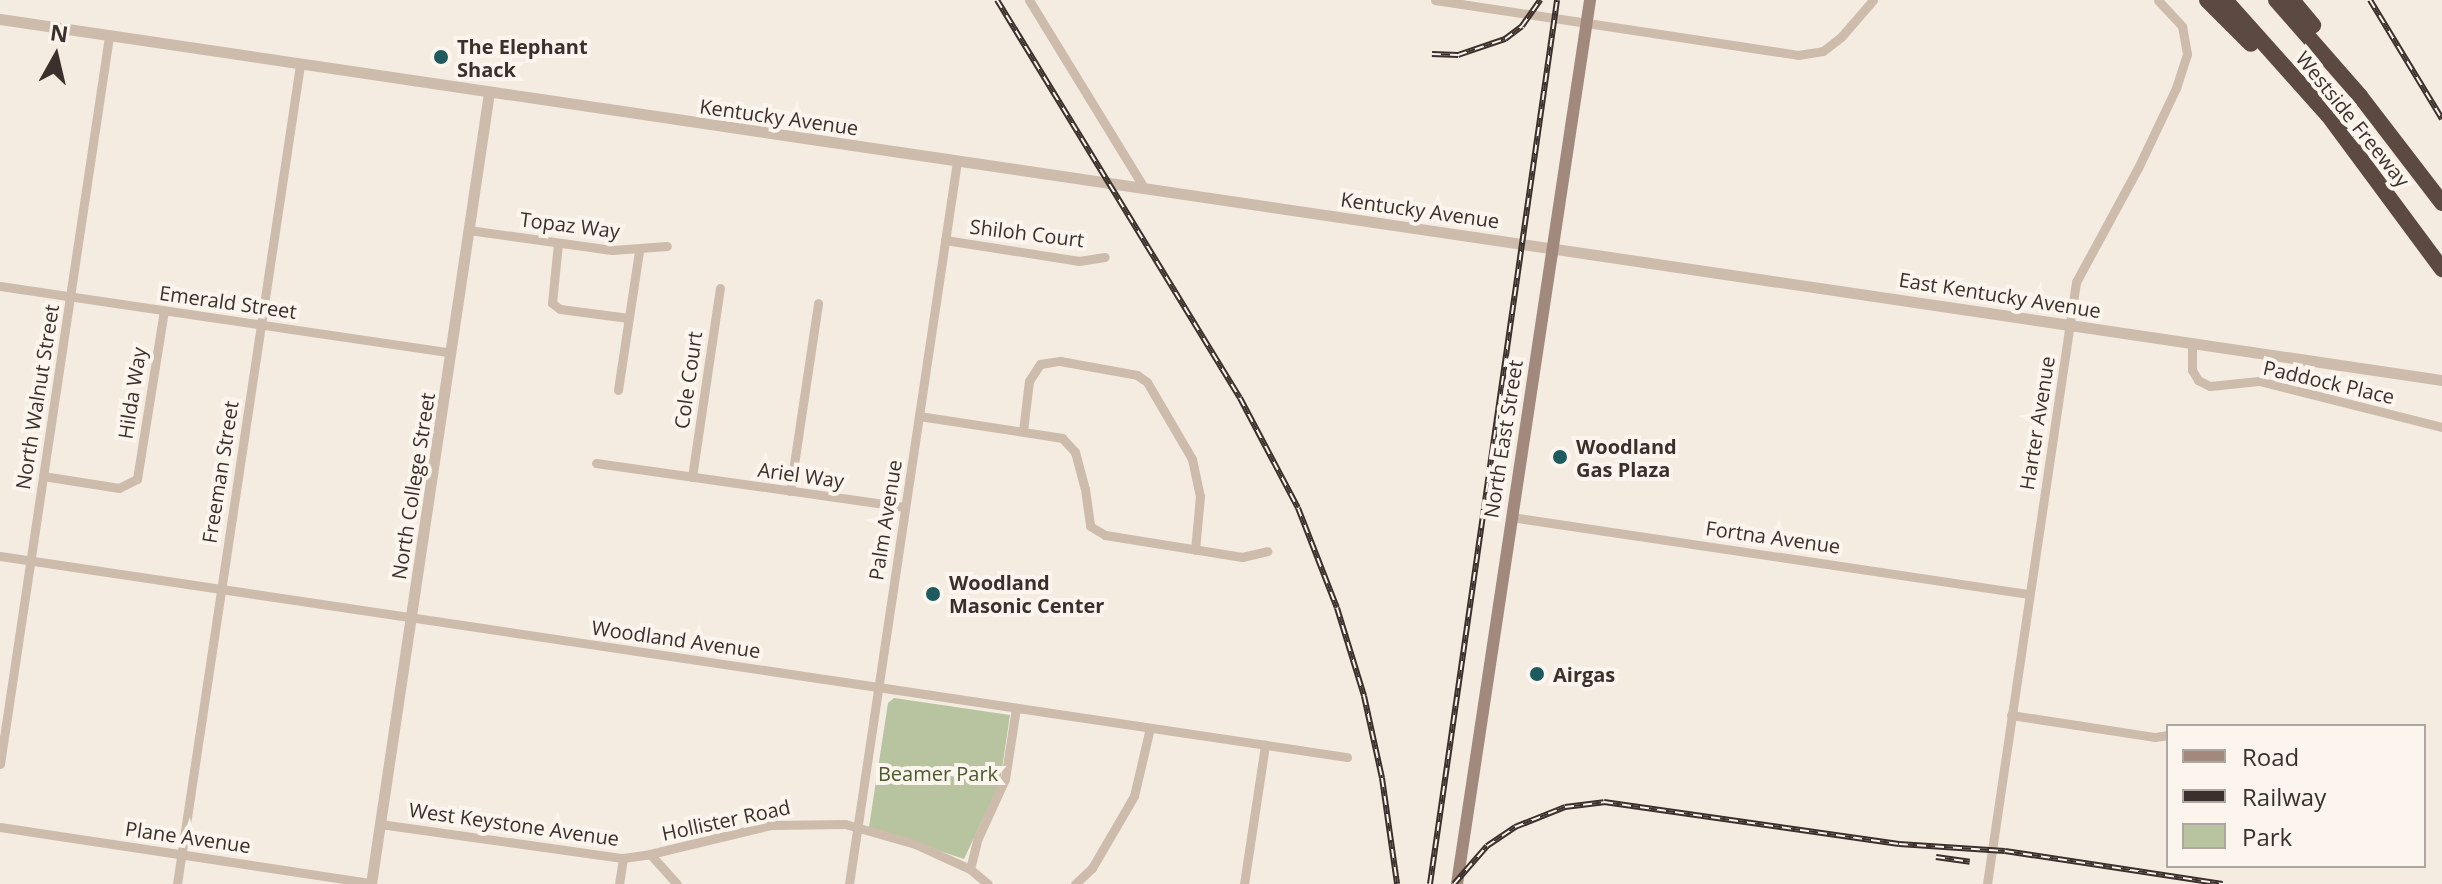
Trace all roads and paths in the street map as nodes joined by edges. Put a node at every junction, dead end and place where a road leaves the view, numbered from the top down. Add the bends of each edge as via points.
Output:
1 (1029, 0) edge
2 (1435, 0) edge
3 (1590, 0) edge
4 (1873, 0) edge
5 (2158, 0) edge
6 (2207, 0) edge
7 (2225, 0) edge
8 (2276, 0) edge
9 (2292, 0) edge
10 (0, 19) edge
11 (1587, 25) junction
12 (109, 36) junction
13 (300, 65) junction
14 (489, 93) junction
15 (2328, 115) junction
16 (957, 161) junction
17 (1144, 188) junction
18 (2442, 190) edge
19 (2442, 203) edge
20 (469, 230) junction
21 (945, 240) junction
22 (558, 243) junction
23 (667, 246) dead end
24 (1553, 247) junction
25 (639, 251) junction
26 (1105, 257) dead end
27 (2442, 269) edge
28 (0, 286) edge
29 (720, 288) dead end
30 (70, 297) junction
31 (818, 303) dead end
32 (164, 311) junction
33 (628, 318) junction
34 (2070, 323) junction
35 (261, 324) junction
36 (2192, 344) junction
37 (451, 353) junction
38 (2442, 380) edge
39 (618, 390) dead end
40 (919, 416) junction
41 (2442, 427) edge
42 (1023, 431) junction
43 (596, 463) dead end
44 (43, 476) junction
45 (692, 477) junction
46 (790, 491) junction
47 (905, 507) junction
48 (1511, 517) junction
49 (1195, 550) junction
50 (1267, 551) dead end
51 (0, 556) edge
52 (30, 561) junction
53 (221, 590) junction
54 (2029, 594) junction
55 (411, 618) junction
56 (877, 687) junction
57 (1016, 708) junction
58 (2011, 715) junction
59 (1150, 728) junction
60 (2166, 735) edge
61 (1265, 745) junction
62 (1347, 757) dead end
63 (0, 764) edge
64 (380, 824) junction
65 (0, 827) edge
66 (858, 827) junction
67 (650, 854) junction
68 (182, 855) junction
69 (623, 858) junction
70 (970, 869) junction
71 (371, 883) edge
72 (177, 884) edge
73 (619, 884) edge
74 (677, 884) edge
75 (849, 884) edge
76 (988, 884) edge
77 (1075, 884) edge
78 (1244, 884) edge
79 (1457, 884) edge
80 (1987, 884) edge

1 - 17 street
2 - 11 street
3 - 11 main road, North East Street
4 - 11 street via 1823,51 1798,55
5 - 34 street, Harter Avenue via 2182,26 2187,54 2144,156 2076,282
6 - 15 highway via 2280,75
7 - 15 highway, Westside Freeway
8 - 19 highway, Westside Freeway via 2368,106
9 - 18 highway
10 - 12 street, Kentucky Avenue
11 - 24 main road, North East Street
12 - 13 street, Kentucky Avenue
12 - 30 street, North Walnut Street
13 - 14 street, Kentucky Avenue
13 - 35 street, Freeman Street
14 - 16 street, Kentucky Avenue
14 - 20 street, North College Street
15 - 27 highway, Westside Freeway
16 - 17 street, Kentucky Avenue
16 - 21 street, Palm Avenue
17 - 24 street, Kentucky Avenue
20 - 22 street, Topaz Way
20 - 37 street, North College Street
21 - 26 street, Shiloh Court via 1079,261
21 - 40 street, Palm Avenue
22 - 25 street, Topaz Way
22 - 33 street via 552,303 560,309
23 - 25 street, Topaz Way
24 - 34 street, East Kentucky Avenue
24 - 48 main road, North East Street
25 - 33 street
28 - 30 street, Emerald Street
29 - 45 street, Cole Court
30 - 32 street, Emerald Street
30 - 44 street, North Walnut Street
31 - 46 street
32 - 35 street, Emerald Street
32 - 44 street, Hilda Way via 137,479 119,488
33 - 39 street
34 - 36 street, East Kentucky Avenue
34 - 54 street, Harter Avenue
35 - 37 street, Emerald Street
35 - 53 street, Freeman Street
36 - 38 street, East Kentucky Avenue
36 - 41 street, Paddock Place via 2192,370 2210,386 2259,381
37 - 55 street, North College Street
40 - 42 street
40 - 47 street, Palm Avenue
42 - 49 street via 1070,444 1095,531
42 - 49 street via 1029,381 1040,364 1060,361 1137,375 1147,382 1192,459 1200,496
43 - 45 street, Ariel Way
44 - 52 street, North Walnut Street
45 - 46 street, Ariel Way
46 - 47 street, Ariel Way
47 - 56 street, Palm Avenue
48 - 54 street, Fortna Avenue
48 - 79 main road, North East Street
49 - 50 street via 1242,557
51 - 52 street, Woodland Avenue
52 - 53 street, Woodland Avenue
52 - 63 street, North Walnut Street
53 - 55 street, Woodland Avenue
53 - 68 street, Freeman Street
54 - 58 street, Harter Avenue
55 - 56 street, Woodland Avenue
55 - 64 street, North College Street
56 - 57 street, Woodland Avenue
56 - 66 street, Palm Avenue
57 - 59 street, Woodland Avenue
57 - 70 street via 1001,793 978,838
58 - 60 street
58 - 80 street, Harter Avenue
59 - 61 street, Woodland Avenue
59 - 77 street via 1134,796 1092,868
61 - 62 street, Woodland Avenue
61 - 78 street
64 - 69 street, West Keystone Avenue
64 - 71 street, North College Street
65 - 68 street, Plane Avenue
66 - 67 street, Hollister Road via 826,822 771,825
66 - 70 street, Hollister Road via 915,844
66 - 75 street, Palm Avenue
67 - 69 street, West Keystone Avenue
67 - 74 street
68 - 71 street, Plane Avenue
68 - 72 street, Freeman Street
69 - 73 street
70 - 76 street, Hollister Road

